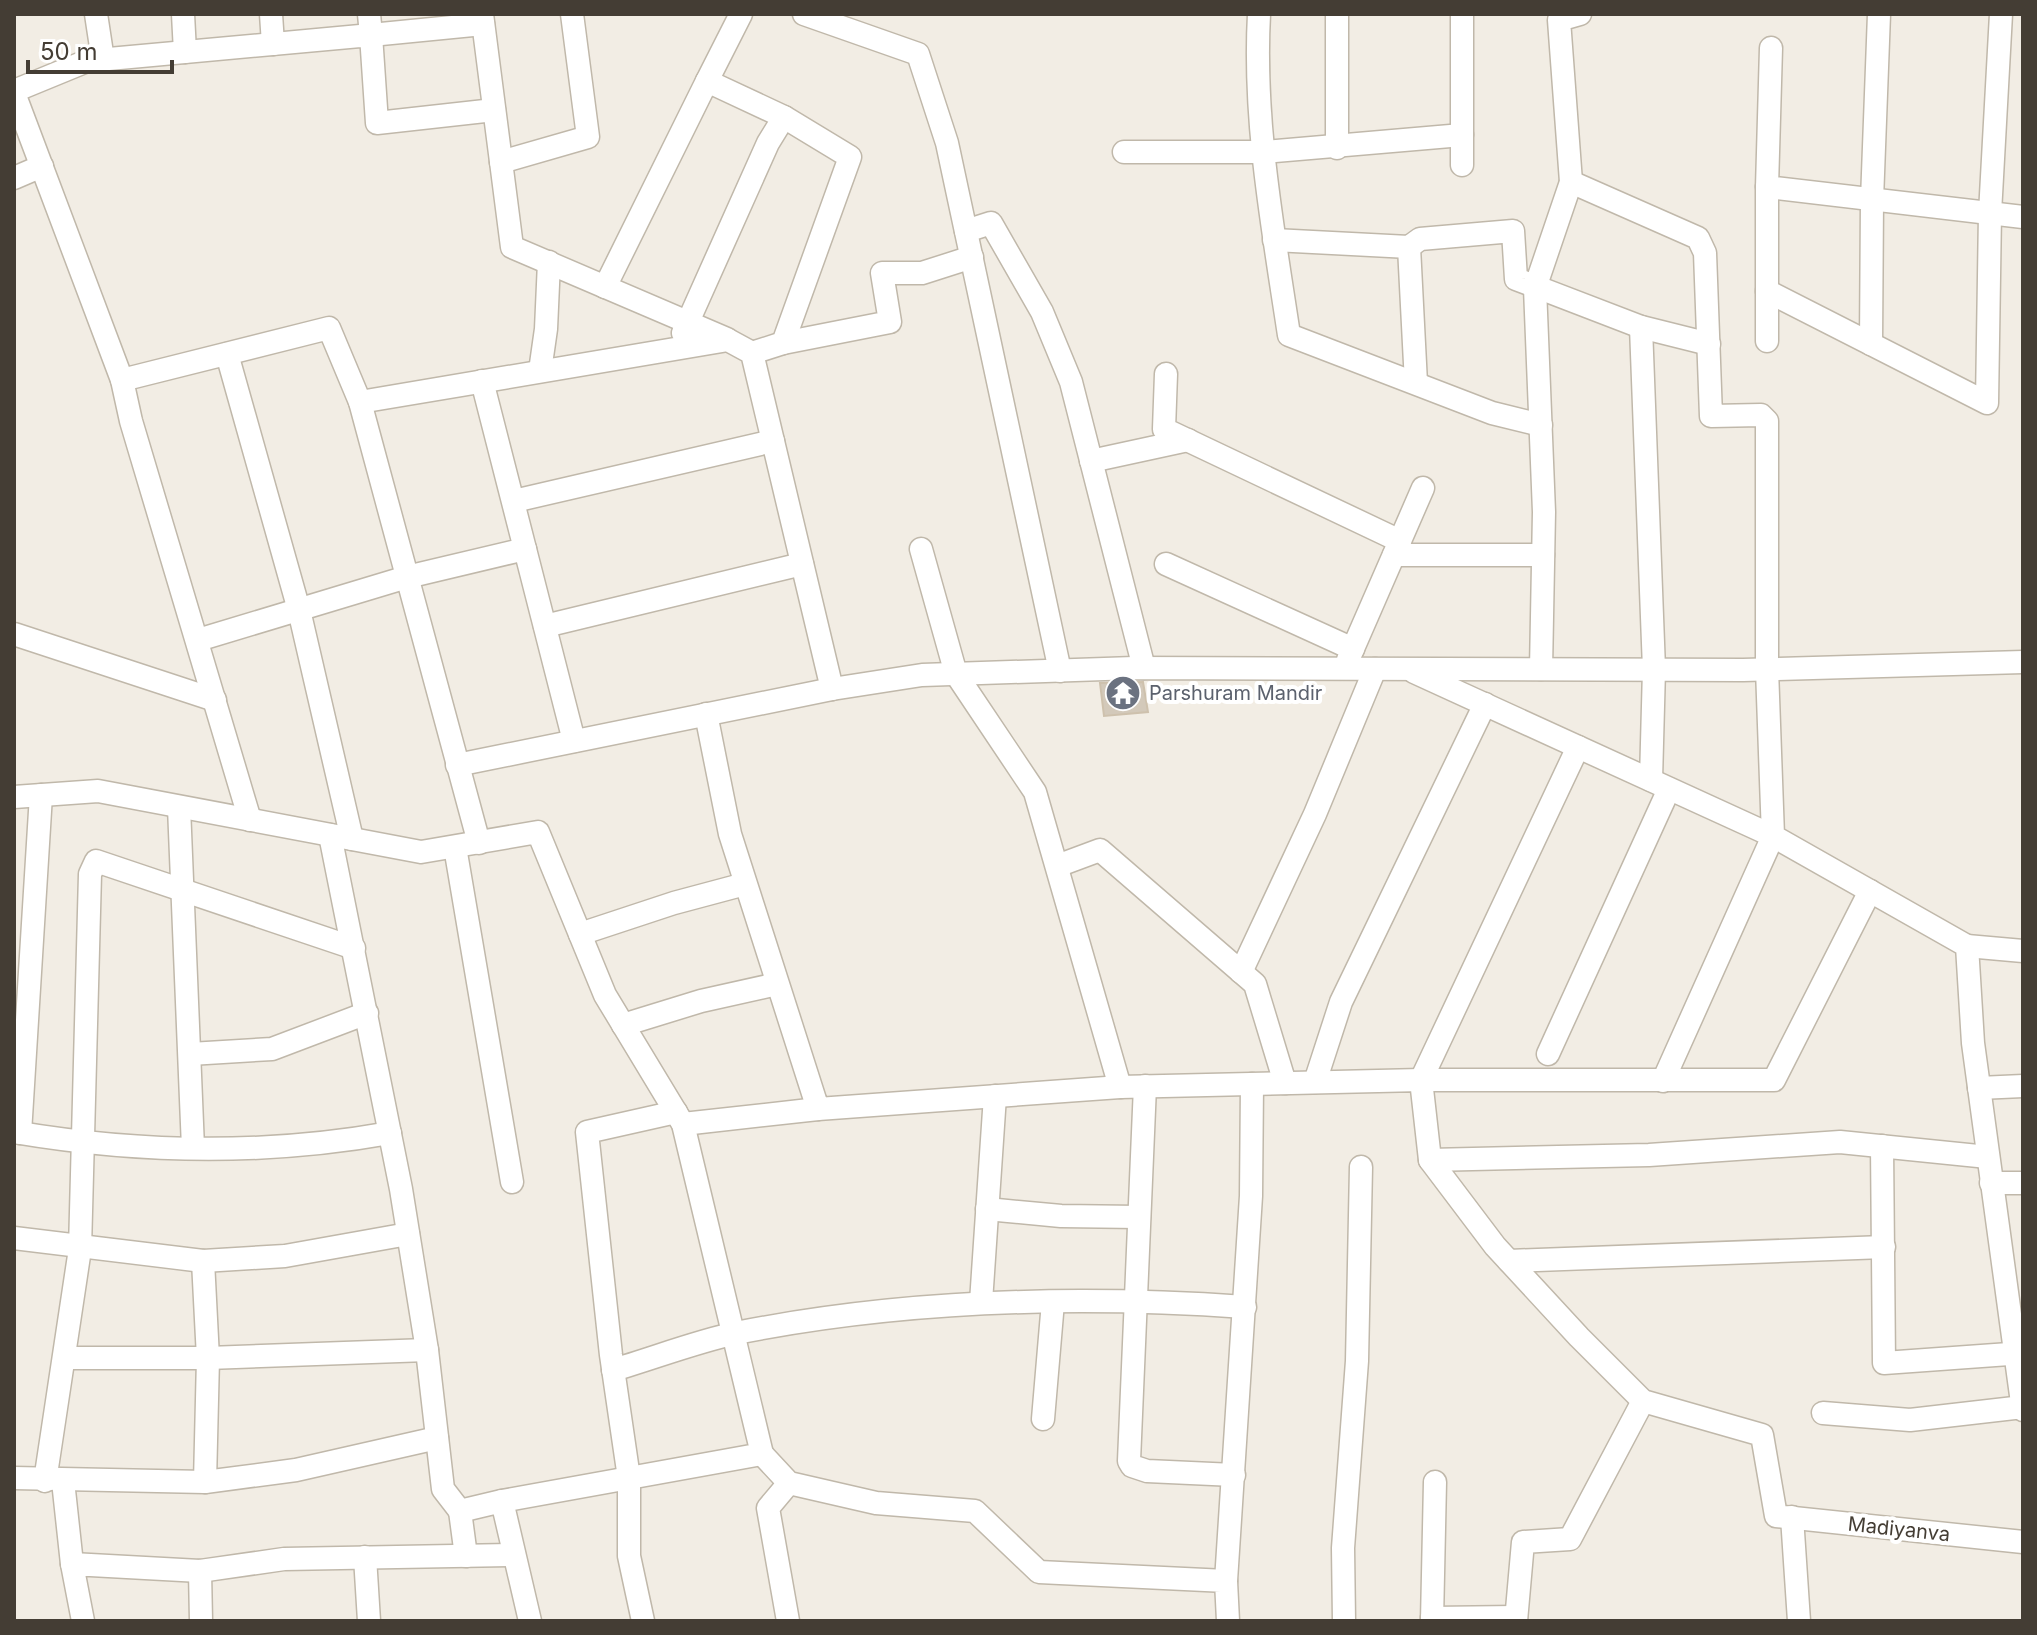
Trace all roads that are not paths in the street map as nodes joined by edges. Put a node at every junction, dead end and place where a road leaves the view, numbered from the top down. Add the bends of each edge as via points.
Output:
1 (96, 14) edge
2 (183, 14) edge
3 (271, 14) edge
4 (572, 14) edge
5 (741, 14) edge
6 (804, 14) edge
7 (1259, 14) edge
8 (1337, 14) edge
9 (1462, 14) edge
10 (1580, 14) edge
11 (1879, 14) edge
12 (2001, 14) edge
13 (483, 19) edge
14 (370, 24) edge
15 (273, 44) junction
16 (1771, 48) dead end
17 (185, 52) junction
18 (103, 60) junction
19 (707, 81) junction
20 (14, 92) edge
21 (494, 110) junction
22 (784, 117) junction
23 (1462, 135) junction
24 (1337, 148) junction
25 (1124, 152) dead end
26 (1265, 152) junction
27 (501, 162) junction
28 (1462, 165) dead end
29 (42, 166) junction
30 (14, 178) edge
31 (1571, 182) junction
32 (1767, 187) junction
33 (1872, 200) junction
34 (1990, 213) junction
35 (2023, 217) edge
36 (966, 231) junction
37 (1274, 240) junction
38 (1409, 247) junction
39 (972, 257) junction
40 (549, 262) junction
41 (605, 287) junction
42 (1535, 288) junction
43 (1767, 291) junction
44 (688, 323) junction
45 (1641, 327) junction
46 (728, 340) junction
47 (1767, 341) dead end
48 (783, 343) junction
49 (1709, 344) junction
50 (1871, 344) junction
51 (673, 349) junction
52 (752, 353) junction
53 (227, 354) junction
54 (540, 371) junction
55 (1166, 374) dead end
56 (122, 380) junction
57 (482, 381) junction
58 (1416, 383) junction
59 (360, 402) junction
60 (1541, 425) junction
61 (1188, 440) junction
62 (773, 441) junction
63 (1091, 461) junction
64 (1423, 488) dead end
65 (514, 501) junction
66 (1397, 548) junction
67 (525, 549) junction
68 (921, 549) dead end
69 (1543, 555) junction
70 (802, 564) junction
71 (1166, 564) dead end
72 (407, 577) junction
73 (299, 610) junction
74 (545, 626) junction
75 (14, 634) edge
76 (198, 640) junction
77 (1348, 658) junction
78 (2023, 662) edge
79 (1144, 668) junction
80 (1408, 668) junction
81 (1375, 669) junction
82 (1541, 669) junction
83 (1654, 669) junction
84 (1767, 669) junction
85 (1060, 671) junction
86 (956, 674) junction
87 (832, 689) junction
88 (215, 700) junction
89 (1485, 704) junction
90 (706, 714) junction
91 (574, 741) junction
92 (1578, 747) junction
93 (457, 765) junction
94 (1660, 785) junction
95 (41, 795) junction
96 (14, 797) edge
97 (179, 807) junction
98 (250, 820) junction
99 (1773, 836) junction
100 (341, 837) junction
101 (479, 843) junction
102 (455, 847) junction
103 (1057, 866) junction
104 (745, 884) junction
105 (181, 887) junction
106 (1870, 891) junction
107 (580, 934) junction
108 (1967, 946) junction
109 (354, 948) junction
110 (2023, 951) edge
111 (1241, 972) junction
112 (777, 984) junction
113 (367, 1013) junction
114 (623, 1025) junction
115 (190, 1054) junction
116 (1548, 1054) dead end
117 (1421, 1080) junction
118 (1663, 1081) junction
119 (1315, 1082) junction
120 (1285, 1083) junction
121 (1252, 1084) junction
122 (1145, 1086) junction
123 (2023, 1086) edge
124 (1120, 1087) junction
125 (1979, 1088) junction
126 (995, 1096) junction
127 (818, 1109) junction
128 (679, 1118) junction
129 (17, 1133) edge
130 (390, 1133) junction
131 (83, 1143) junction
132 (1882, 1146) junction
133 (193, 1148) junction
134 (1988, 1157) junction
135 (1430, 1160) junction
136 (1361, 1167) dead end
137 (512, 1182) dead end
138 (1991, 1183) junction
139 (2023, 1183) edge
140 (987, 1209) junction
141 (1139, 1217) junction
142 (408, 1234) junction
143 (14, 1238) edge
144 (1884, 1247) junction
145 (80, 1249) junction
146 (203, 1261) junction
147 (1509, 1261) junction
148 (1135, 1299) junction
149 (981, 1302) junction
150 (1053, 1302) junction
151 (1245, 1307) junction
152 (733, 1334) junction
153 (427, 1350) junction
154 (2019, 1353) edge
155 (66, 1358) junction
156 (208, 1358) junction
157 (613, 1370) junction
158 (1643, 1401) junction
159 (2023, 1408) edge
160 (1823, 1413) dead end
161 (1043, 1419) dead end
162 (437, 1438) junction
163 (762, 1454) junction
164 (1234, 1475) junction
165 (14, 1478) edge
166 (629, 1478) junction
167 (54, 1481) junction
168 (205, 1482) junction
169 (1435, 1482) dead end
170 (789, 1483) junction
171 (502, 1501) junction
172 (460, 1511) junction
173 (1784, 1516) junction
174 (2023, 1542) edge
175 (514, 1555) junction
176 (466, 1556) junction
177 (365, 1557) junction
178 (72, 1564) junction
179 (200, 1571) junction
180 (1226, 1581) junction
181 (1432, 1619) edge
182 (1516, 1619) edge
183 (83, 1621) edge
184 (201, 1621) edge
185 (369, 1621) edge
186 (530, 1621) edge
187 (643, 1621) edge
188 (788, 1621) edge
189 (1228, 1621) edge
190 (1344, 1621) edge
191 (1799, 1621) edge

1 - 18 street
2 - 17 street
3 - 15 street
4 - 27 street via 588,137
5 - 19 street
6 - 36 street via 918,54 947,143
7 - 26 street via 1256,70
8 - 24 street
9 - 23 street
10 - 31 street via 1559,20
11 - 33 street
12 - 34 street
13 - 14 street
13 - 21 street
14 - 15 street
14 - 21 street via 377,123
15 - 17 street
16 - 32 street
17 - 18 street
18 - 20 street via 87,61
19 - 22 street
19 - 41 street
20 - 29 street
21 - 27 street
22 - 44 street
22 - 48 street via 850,157
23 - 24 street
23 - 28 street
24 - 26 street
25 - 26 street
26 - 37 street
27 - 40 street via 512,247
29 - 30 street
29 - 56 street
31 - 42 street
31 - 49 street via 1698,238 1705,253
32 - 33 street
32 - 43 street
33 - 34 street
33 - 50 street
34 - 35 street
34 - 50 street via 1987,403
36 - 39 street
36 - 63 street via 991,223 1042,312 1071,382
37 - 38 street
37 - 58 street via 1289,335
38 - 42 street via 1420,239 1513,231 1516,279
38 - 58 street
39 - 48 street via 922,273 882,273 890,322
39 - 85 street
40 - 41 street
40 - 54 street
41 - 44 street
42 - 45 street
42 - 60 street
43 - 47 street
43 - 50 street
44 - 46 street
44 - 51 street
45 - 49 street
45 - 83 street
46 - 51 street
46 - 52 street
48 - 52 street
49 - 84 street via 1711,416 1761,415 1767,421
51 - 54 street
52 - 62 street
53 - 56 street
53 - 59 street via 329,328
53 - 73 street
54 - 57 street
55 - 61 street via 1164,429
56 - 76 street
57 - 59 street
57 - 65 street
58 - 60 street via 1492,413
59 - 72 street
60 - 69 street
61 - 63 street
61 - 66 street
62 - 65 street
62 - 70 street
63 - 79 street
64 - 66 street
65 - 67 street
66 - 69 street
66 - 77 street
67 - 72 street
67 - 74 street
68 - 86 street
69 - 82 street
70 - 74 street
70 - 87 street
71 - 77 street
72 - 73 street
72 - 93 street
73 - 76 street
73 - 100 street
74 - 91 street
75 - 88 street
76 - 88 street
77 - 79 street
77 - 81 street
78 - 84 street
79 - 85 street
80 - 81 street
80 - 82 street
80 - 89 street
81 - 111 street
82 - 83 street
83 - 84 street
83 - 94 street
84 - 99 street
85 - 86 street
86 - 87 street
86 - 103 street via 1035,792
87 - 90 street
88 - 98 street
89 - 92 street
89 - 119 street via 1341,1002
90 - 91 street
90 - 104 street
91 - 93 street
92 - 94 street
92 - 117 street
93 - 101 street
94 - 99 street
94 - 116 street
95 - 96 street
95 - 97 street via 98,791
95 - 129 street
97 - 98 street
97 - 105 street
98 - 100 street
99 - 106 street
99 - 118 street
100 - 102 street via 421,852
100 - 109 street
101 - 102 street
101 - 107 street via 538,832
102 - 137 street
103 - 111 street via 1100,850
103 - 124 street
104 - 107 street
104 - 112 street
105 - 109 street
105 - 115 street
105 - 131 street via 96,861 90,874
106 - 108 street
106 - 118 street via 1774,1080
107 - 114 street
108 - 110 street
108 - 125 street
109 - 113 street
111 - 120 street via 1255,984
112 - 114 street
112 - 127 street
113 - 115 street via 272,1049
113 - 130 street
114 - 128 street
115 - 133 street
117 - 118 street
117 - 119 street
117 - 135 street
119 - 120 street
120 - 121 street
121 - 122 street
121 - 151 street
122 - 124 street
122 - 141 street
123 - 125 street
124 - 126 street
125 - 134 street
126 - 127 street
126 - 140 street
127 - 128 street
128 - 152 street
128 - 157 street via 587,1132
129 - 131 street
130 - 133 street via 326,1144
130 - 142 street
131 - 133 street
131 - 145 street
132 - 134 street
132 - 135 street via 1840,1142 1649,1155
132 - 144 street
134 - 138 street
135 - 147 street
136 - 190 street
138 - 139 street
138 - 154 street
140 - 141 street
140 - 149 street
141 - 148 street
142 - 146 street via 285,1256
142 - 153 street
143 - 145 street
144 - 147 street
144 - 154 street via 1884,1363
145 - 146 street
145 - 155 street
146 - 156 street
147 - 158 street
148 - 150 street
148 - 151 street
148 - 164 street via 1128,1434 1132,1466
149 - 150 street
149 - 152 street via 855,1314
150 - 161 street
151 - 164 street
152 - 157 street
152 - 163 street
153 - 156 street
153 - 162 street
154 - 159 street
155 - 156 street
155 - 167 street
156 - 168 street
157 - 166 street
158 - 173 street via 1762,1435
158 - 182 street via 1570,1539 1523,1542
159 - 160 street via 1910,1420
162 - 168 street via 296,1470
162 - 172 street via 443,1489
163 - 166 street
163 - 170 street
164 - 180 street
165 - 167 street
166 - 171 street
166 - 187 street via 629,1556
167 - 168 street
167 - 178 street
169 - 181 street
170 - 180 street via 876,1503 975,1511 1039,1572
170 - 188 street via 768,1508
171 - 172 street
171 - 175 street
172 - 176 street
173 - 174 street, Madiyanva
173 - 191 street
175 - 176 street
175 - 186 street
176 - 177 street
177 - 179 street via 284,1559
177 - 185 street
178 - 179 street
178 - 183 street
179 - 184 street
180 - 189 street
181 - 182 street

